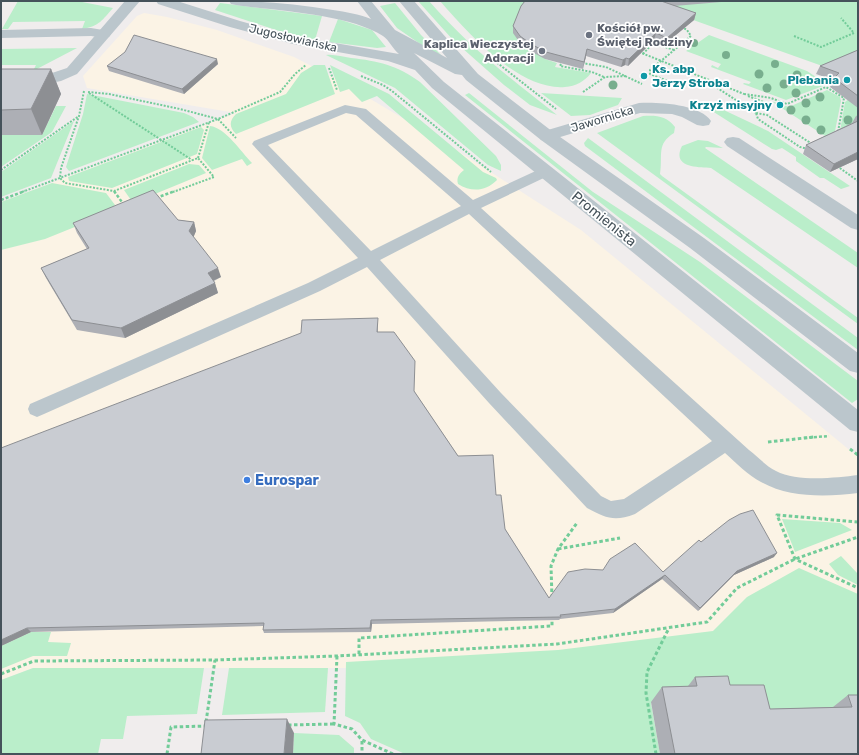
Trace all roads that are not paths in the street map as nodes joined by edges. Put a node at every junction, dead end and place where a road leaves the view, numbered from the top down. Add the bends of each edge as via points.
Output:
1 (133, 1) edge
2 (162, 1) edge
3 (236, 1) edge
4 (364, 1) edge
5 (406, 1) edge
6 (388, 32) junction
7 (1, 34) edge
8 (106, 34) junction
9 (423, 72) junction
10 (472, 77) junction
11 (1, 81) edge
12 (703, 121) dead end
13 (547, 136) junction
14 (732, 142) dead end
15 (545, 172) junction
16 (471, 208) junction
17 (858, 224) edge
18 (369, 259) junction
19 (858, 365) edge
20 (38, 409) dead end
21 (858, 423) edge
22 (727, 442) junction
23 (858, 484) edge

1 - 8 street
2 - 9 street, Jugosłowiańska via 293,40 398,58
3 - 6 street, Jugosłowiańska via 352,18
4 - 6 street, Promienista
5 - 10 street
6 - 9 street, Promienista
6 - 10 street, Jugosłowiańska
7 - 8 lane
8 - 11 street via 76,67 62,77
9 - 15 street, Promienista
10 - 13 street
12 - 13 street, Jawornicka via 672,110 638,108
13 - 19 street via 697,243
14 - 17 street
15 - 16 lane
15 - 21 street, Promienista
16 - 18 lane
16 - 18 lane via 361,112 355,110 345,109 259,144
16 - 22 lane
18 - 20 lane via 314,287
18 - 22 lane via 594,502 610,510 628,508
22 - 23 lane via 769,477 781,481 828,487

